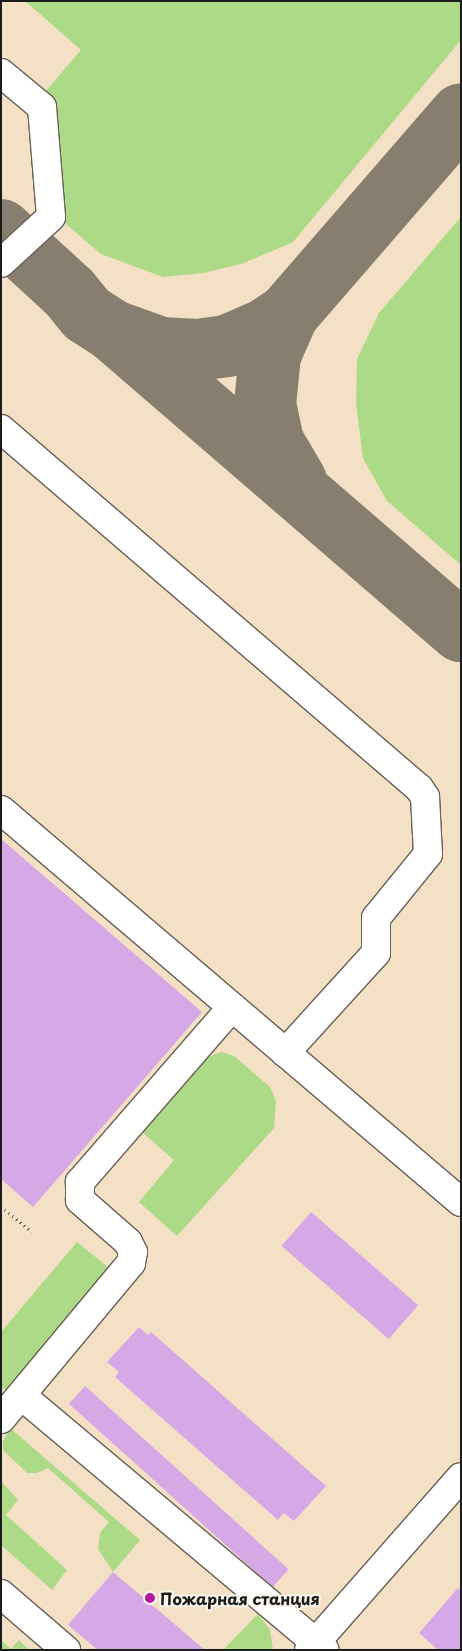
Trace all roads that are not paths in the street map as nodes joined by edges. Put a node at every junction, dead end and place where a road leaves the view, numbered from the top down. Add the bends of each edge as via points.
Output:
1 (1, 73) edge
2 (1, 263) edge
3 (1, 429) edge
4 (1, 810) edge
5 (231, 1008) junction
6 (285, 1053) junction
7 (461, 1202) edge
8 (22, 1396) junction
9 (1, 1419) edge
10 (461, 1477) edge
11 (1, 1594) edge
12 (317, 1647) edge
13 (66, 1650) edge

1 - 2 lane via 42,107 51,217
3 - 6 lane via 420,788 425,797 428,854 376,918 376,953
4 - 5 lane
5 - 6 lane
5 - 8 lane via 80,1182 80,1200 128,1242 133,1258
6 - 7 lane
8 - 9 lane
8 - 12 lane
10 - 12 lane
11 - 13 lane

